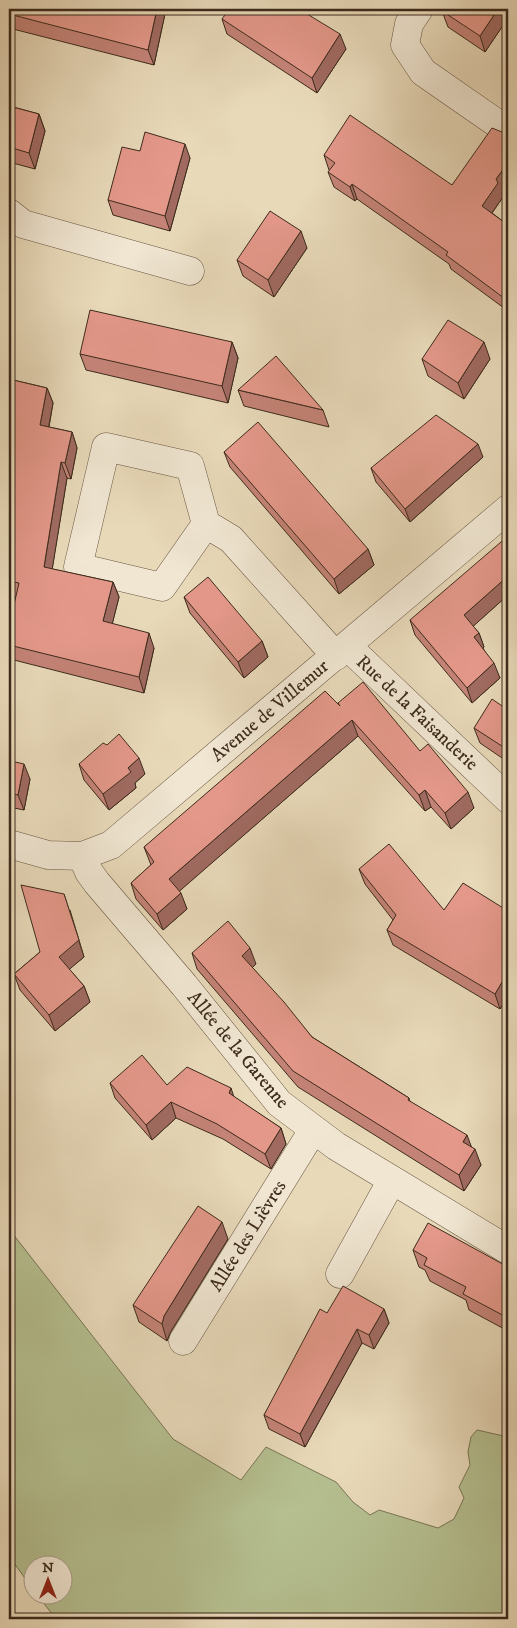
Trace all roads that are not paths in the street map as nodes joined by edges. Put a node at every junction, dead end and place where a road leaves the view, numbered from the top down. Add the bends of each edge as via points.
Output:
1 (419, 9) edge
2 (508, 131) edge
3 (9, 213) edge
4 (190, 271) dead end
5 (508, 509) edge
6 (206, 524) junction
7 (341, 651) junction
8 (508, 799) edge
9 (9, 844) edge
10 (82, 856) junction
11 (314, 1130) junction
12 (392, 1180) junction
13 (508, 1250) edge
14 (340, 1274) dead end
15 (184, 1341) dead end

1 - 2 street via 409,24 406,45 422,72
3 - 4 street via 23,224
5 - 7 street, Avenue de Villemur
6 - 6 street via 190,466 106,447 78,567 162,587
6 - 7 street, Rue de la Faisanderie via 231,539
7 - 8 street, Rue de la Faisanderie
7 - 10 street, Avenue de Villemur via 111,845
9 - 10 street, Avenue de Villemur via 48,855
10 - 11 street, Allée de la Garenne via 97,883 278,1103
11 - 12 street, Allée de la Garenne
11 - 15 street, Allée des Lièvres
12 - 13 street, Allée de la Garenne
12 - 14 street

